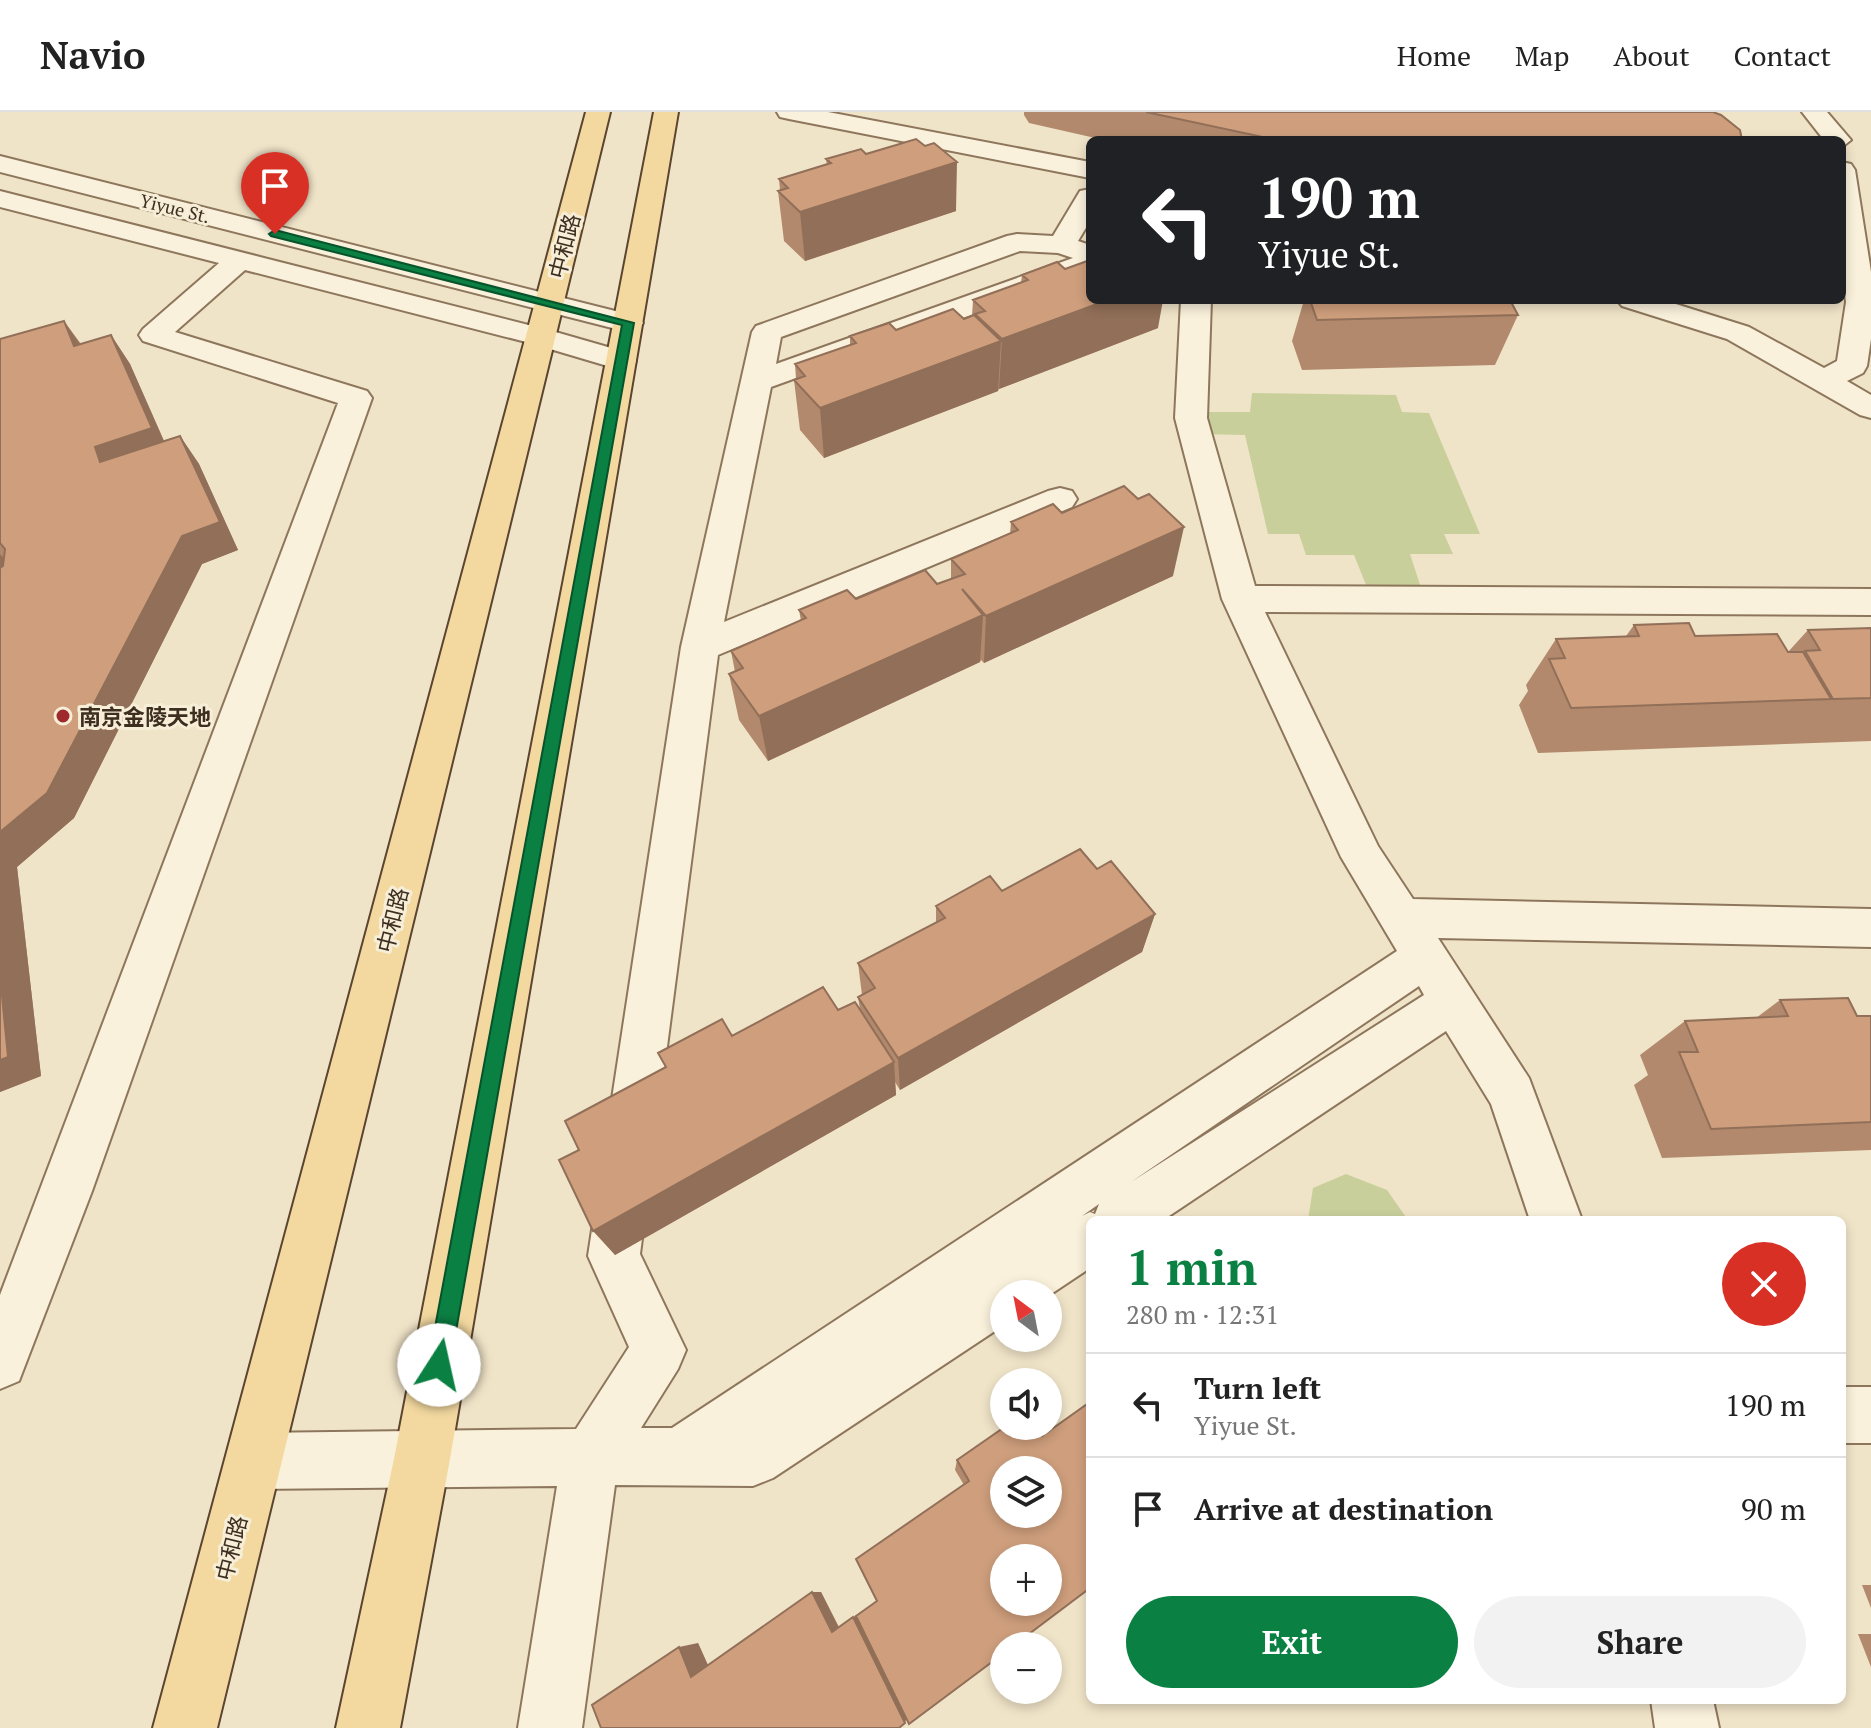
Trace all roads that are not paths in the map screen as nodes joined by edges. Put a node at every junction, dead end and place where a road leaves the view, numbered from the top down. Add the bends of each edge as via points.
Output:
1 (598, 112) edge
2 (666, 112) edge
3 (789, 112) edge
4 (1814, 112) edge
5 (1835, 136) edge
6 (0, 164) edge
7 (1086, 169) edge
8 (1846, 198) edge
9 (0, 199) edge
10 (1086, 222) edge
11 (1081, 254) edge
12 (240, 260) junction
13 (1196, 304) edge
14 (1645, 304) edge
15 (545, 320) junction
16 (625, 342) junction
17 (1824, 381) junction
18 (1871, 408) edge
19 (1060, 499) dead end
20 (1240, 599) junction
21 (1871, 602) edge
22 (700, 647) junction
23 (1871, 928) edge
24 (1412, 937) junction
25 (1453, 1001) junction
26 (1124, 1216) edge
27 (1555, 1216) edge
28 (1086, 1241) edge
29 (1026, 1280) edge
30 (990, 1303) edge
31 (0, 1362) edge
32 (1846, 1415) edge
33 (1871, 1415) edge
34 (680, 1456) junction
35 (590, 1458) junction
36 (422, 1459) junction
37 (253, 1461) junction
38 (1683, 1704) edge
39 (185, 1728) edge
40 (368, 1728) edge
41 (550, 1728) edge
42 (1687, 1728) edge

1 - 15 main road, 中和路
2 - 16 main road
3 - 7 street
4 - 5 street
6 - 15 street, Yiyue St.
8 - 17 street via 1861,302 1852,366
9 - 12 street
10 - 11 street
11 - 22 street via 1017,242 767,332
12 - 15 street
12 - 31 street via 154,335 356,398 73,1176
13 - 20 street via 1191,418
14 - 17 street via 1738,333
15 - 16 street
15 - 16 street, Yiyue St.
15 - 37 main road, 中和路
16 - 36 main road
17 - 18 street
19 - 22 street
20 - 21 street
20 - 24 street via 1362,857
22 - 35 street via 614,1256 659,1350
23 - 24 street
24 - 25 street
24 - 34 street
25 - 26 street
25 - 27 street via 1512,1094
28 - 29 street
30 - 34 street via 753,1458
32 - 33 street
34 - 35 street
35 - 36 street
35 - 41 street
36 - 37 street
36 - 40 main road
37 - 39 main road, 中和路
38 - 42 street

